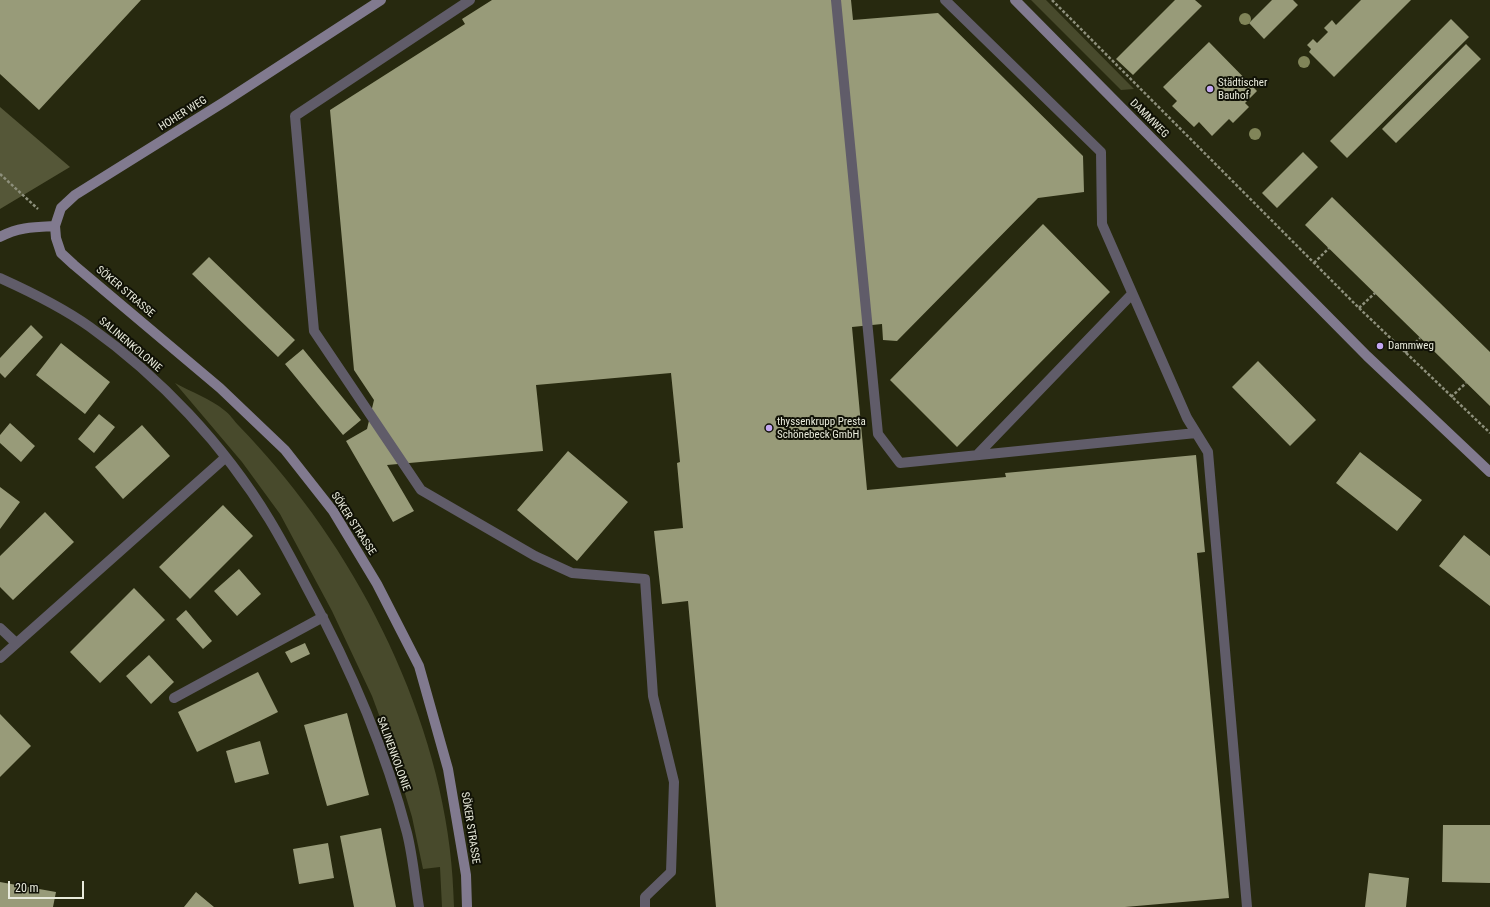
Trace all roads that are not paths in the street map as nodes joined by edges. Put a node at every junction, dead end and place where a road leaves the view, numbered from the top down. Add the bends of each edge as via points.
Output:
1 (381, 0) edge
2 (470, 0) edge
3 (836, 0) edge
4 (945, 0) edge
5 (1015, 0) edge
6 (55, 226) junction
7 (0, 237) edge
8 (0, 278) edge
9 (1132, 294) junction
10 (1196, 433) junction
11 (976, 455) junction
12 (226, 457) junction
13 (1490, 472) edge
14 (323, 617) junction
15 (0, 628) edge
16 (16, 643) junction
17 (0, 658) edge
18 (174, 698) dead end
19 (419, 907) edge
20 (467, 907) edge
21 (645, 907) edge
22 (1247, 907) edge

1 - 6 street, HOHER WEG via 75,195 61,208
2 - 21 street via 295,116 314,331 421,490 535,556 572,574 646,579 653,696 674,782 671,872 645,897
3 - 11 street via 878,434 900,463
4 - 9 street via 1101,152 1102,224
5 - 13 street, DAMMWEG via 1367,356
6 - 7 street via 28,227 10,231
6 - 20 street, SÖKER STRASSE via 61,253 220,388 285,450 333,511 377,584 419,666 448,769 466,875
8 - 12 street, SALINENKOLONIE via 46,299 111,343 185,410
9 - 10 street
9 - 11 street
10 - 11 street
10 - 22 street via 1208,452
12 - 14 street, SALINENKOLONIE via 269,518
12 - 16 street
14 - 18 street
14 - 19 street, SALINENKOLONIE via 351,675 392,784 407,835
15 - 16 street
16 - 17 street

